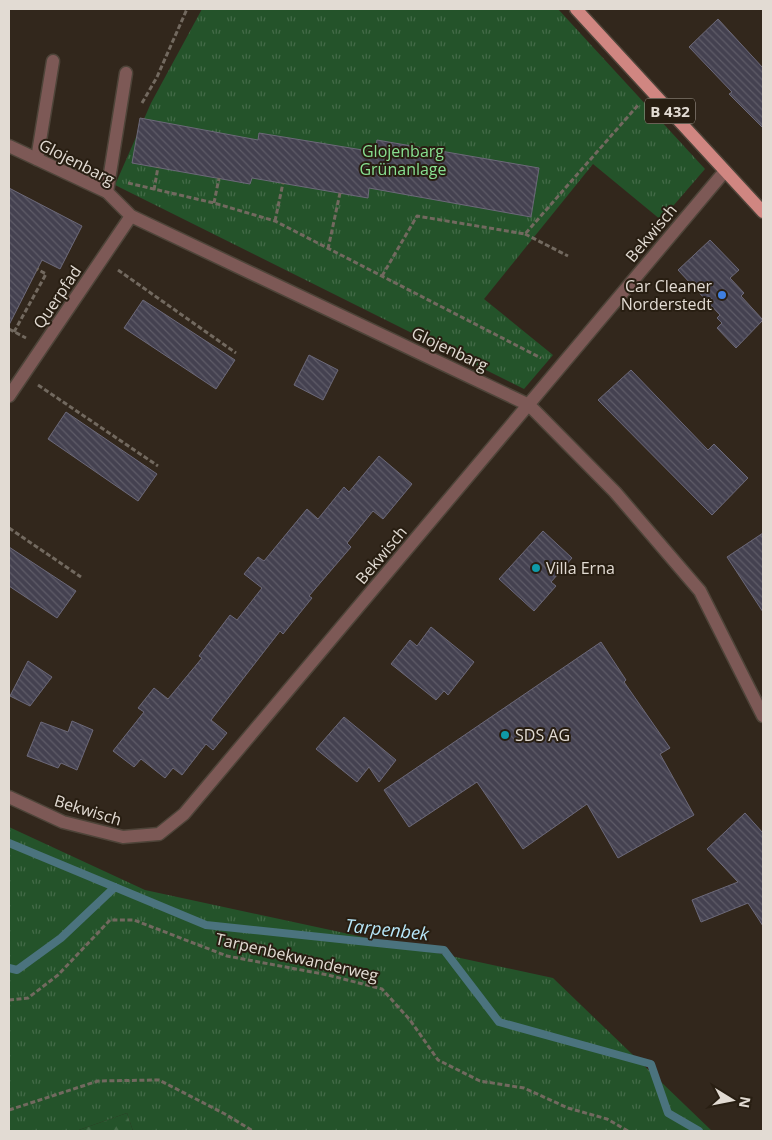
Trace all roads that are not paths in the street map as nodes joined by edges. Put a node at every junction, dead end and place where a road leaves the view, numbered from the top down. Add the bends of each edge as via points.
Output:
1 (577, 9) edge
2 (53, 60) dead end
3 (126, 73) dead end
4 (9, 146) edge
5 (37, 159) junction
6 (725, 171) junction
7 (107, 192) junction
8 (763, 212) edge
9 (131, 216) junction
10 (9, 396) edge
11 (529, 405) junction
12 (763, 716) edge
13 (9, 797) edge

1 - 6 main road, B 432
2 - 5 street
3 - 7 street
4 - 5 street, Glojenbarg
5 - 7 street, Glojenbarg
6 - 8 main road, B 432
6 - 11 street, Bekwisch
7 - 9 street, Glojenbarg
9 - 10 street, Querpfad
9 - 11 street, Glojenbarg
11 - 12 street, Glojenbarg via 615,492 700,591
11 - 13 street, Bekwisch via 184,814 159,834 123,837 64,822

